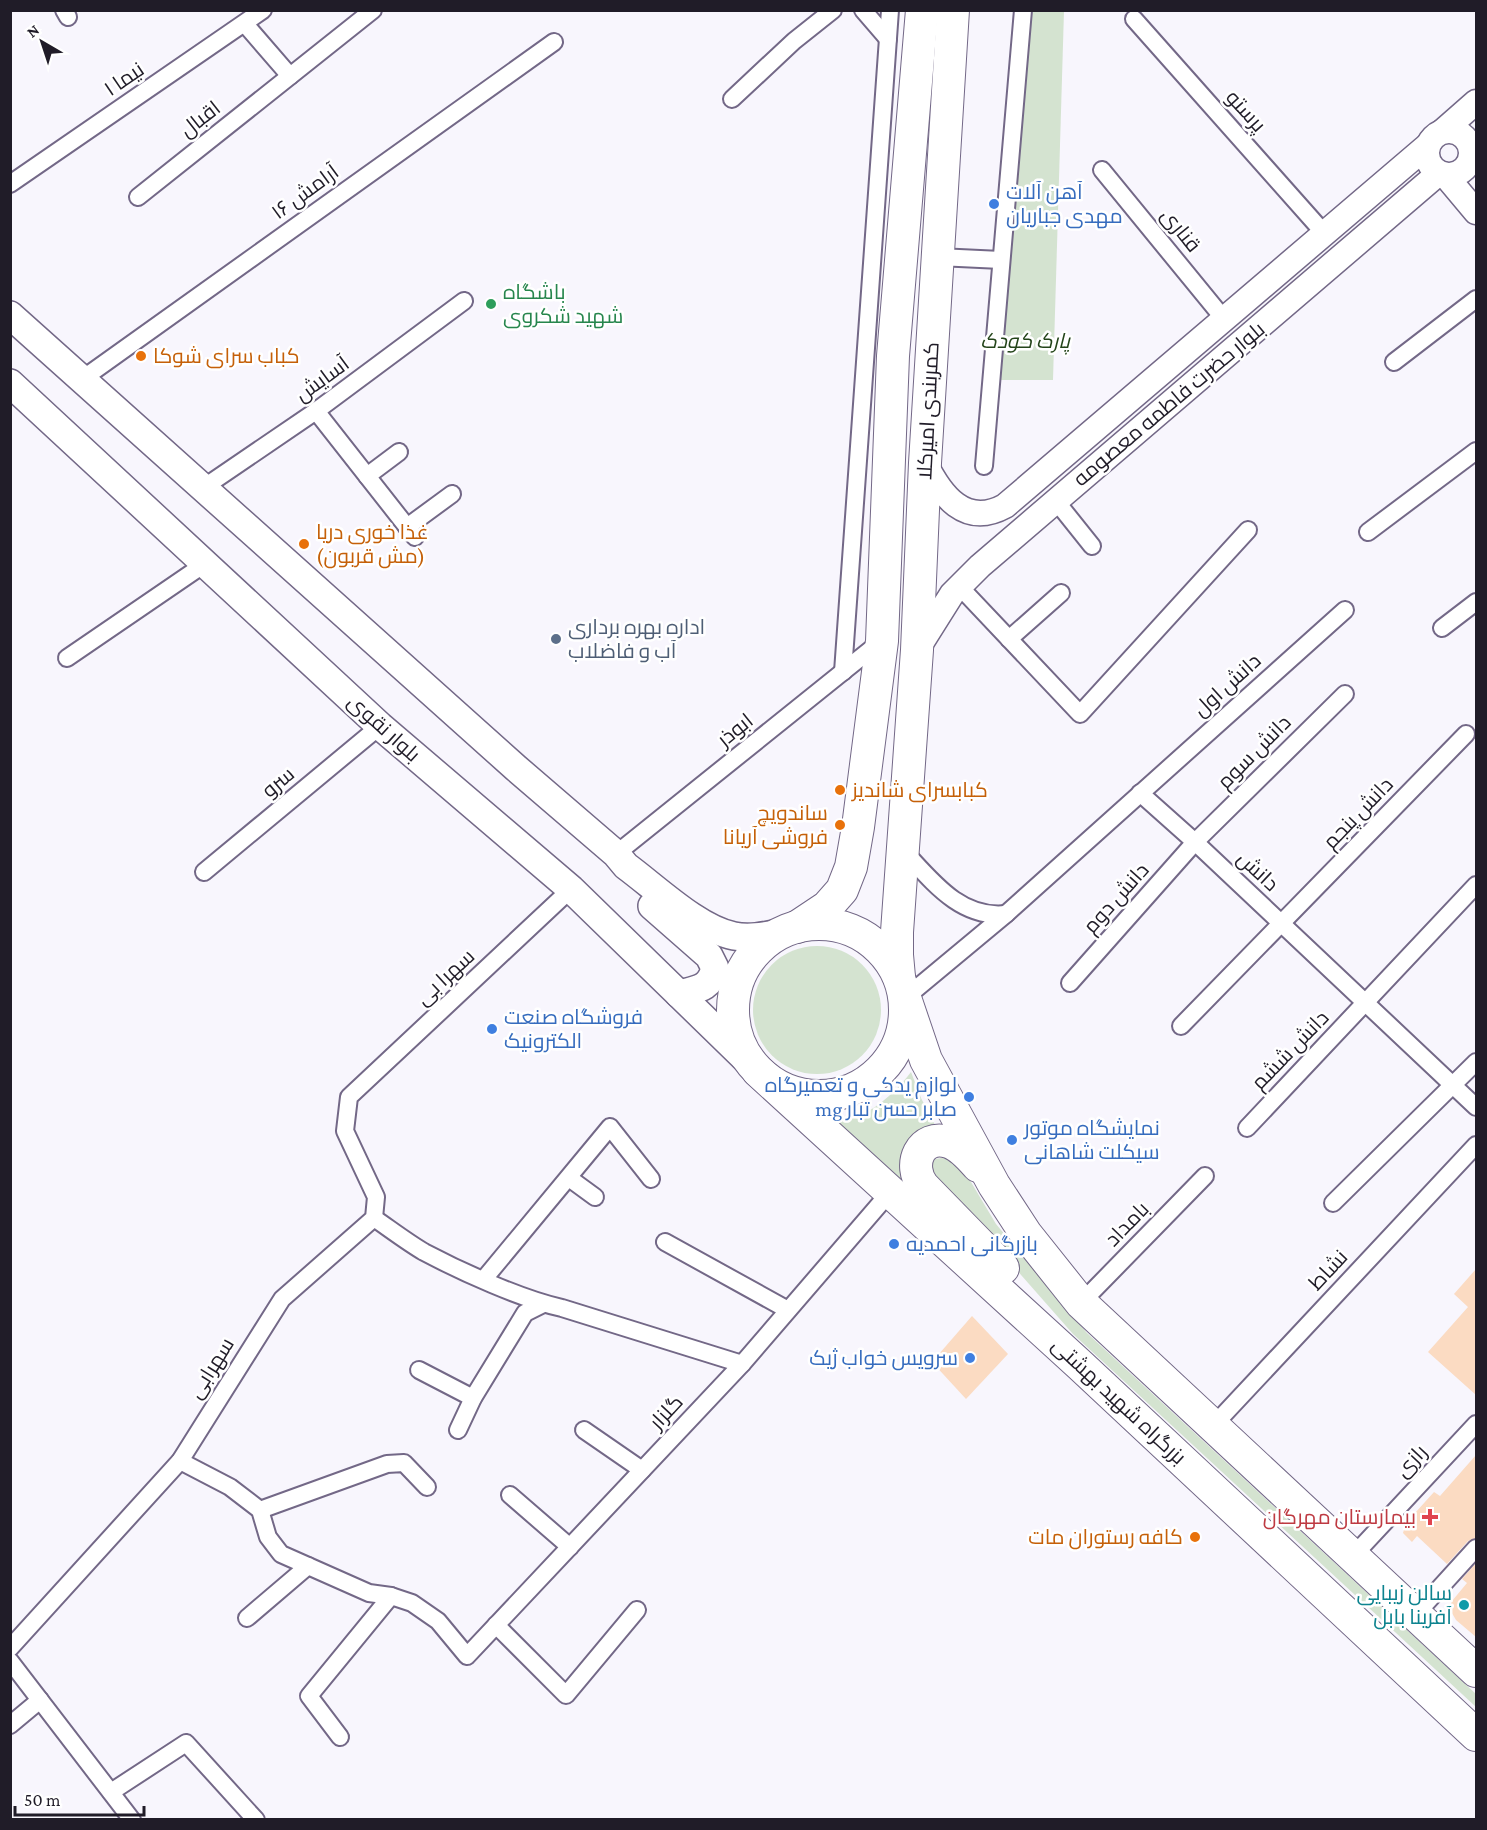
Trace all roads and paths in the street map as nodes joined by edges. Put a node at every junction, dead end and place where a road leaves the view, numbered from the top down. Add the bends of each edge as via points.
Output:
1 (263, 10) edge
2 (373, 10) edge
3 (833, 10) edge
4 (863, 10) edge
5 (890, 10) edge
6 (922, 10) edge
7 (953, 10) edge
8 (1023, 10) edge
9 (1134, 19) dead end
10 (245, 24) junction
11 (888, 39) junction
12 (554, 42) dead end
13 (290, 76) junction
14 (732, 99) dead end
15 (1476, 102) edge
16 (1435, 138) junction
17 (1474, 156) edge
18 (1102, 170) dead end
19 (1442, 174) junction
20 (10, 184) edge
21 (138, 197) dead end
22 (1476, 212) edge
23 (1324, 233) junction
24 (938, 257) junction
25 (1002, 260) junction
26 (1476, 299) edge
27 (464, 301) dead end
28 (10, 315) edge
29 (1224, 319) junction
30 (1243, 342) junction
31 (880, 356) junction
32 (1394, 362) dead end
33 (81, 380) junction
34 (10, 383) edge
35 (316, 411) junction
36 (1476, 451) edge
37 (399, 452) dead end
38 (925, 463) junction
39 (984, 466) dead end
40 (873, 467) junction
41 (366, 476) junction
42 (203, 488) junction
43 (452, 494) dead end
44 (1056, 501) junction
45 (1248, 530) dead end
46 (1368, 532) dead end
47 (1092, 546) dead end
48 (206, 563) junction
49 (959, 586) junction
50 (1061, 593) dead end
51 (1476, 602) edge
52 (1345, 610) dead end
53 (1442, 627) dead end
54 (1008, 639) junction
55 (882, 641) junction
56 (917, 650) junction
57 (68, 658) dead end
58 (843, 672) junction
59 (1345, 694) dead end
60 (380, 726) junction
61 (1466, 734) dead end
62 (1140, 793) junction
63 (860, 808) junction
64 (907, 811) junction
65 (1195, 843) junction
66 (903, 850) junction
67 (621, 860) junction
68 (204, 872) dead end
69 (1476, 885) edge
70 (571, 889) junction
71 (1006, 914) junction
72 (1282, 924) junction
73 (788, 930) junction
74 (1070, 983) dead end
75 (902, 987) junction
76 (679, 994) junction
77 (1366, 1004) junction
78 (1180, 1026) dead end
79 (1476, 1062) edge
80 (758, 1071) junction
81 (1454, 1086) junction
82 (1476, 1107) edge
83 (1247, 1128) dead end
84 (1476, 1145) edge
85 (1205, 1176) dead end
86 (568, 1178) junction
87 (651, 1179) dead end
88 (994, 1185) junction
89 (891, 1191) junction
90 (595, 1197) dead end
91 (1333, 1203) dead end
92 (374, 1218) junction
93 (665, 1242) dead end
94 (484, 1280) junction
95 (1081, 1303) junction
96 (543, 1304) junction
97 (788, 1310) junction
98 (742, 1364) junction
99 (1080, 1365) junction
100 (419, 1370) dead end
101 (474, 1398) junction
102 (1476, 1424) edge
103 (1213, 1426) junction
104 (458, 1430) dead end
105 (584, 1430) dead end
106 (180, 1461) junction
107 (642, 1470) junction
108 (427, 1487) dead end
109 (510, 1495) dead end
110 (260, 1510) junction
111 (570, 1546) junction
112 (1476, 1548) edge
113 (1353, 1556) junction
114 (308, 1566) junction
115 (391, 1596) junction
116 (637, 1610) dead end
117 (1416, 1614) junction
118 (247, 1618) dead end
119 (496, 1625) junction
120 (10, 1648) edge
121 (10, 1661) edge
122 (1476, 1671) edge
123 (40, 1700) junction
124 (10, 1725) edge
125 (1476, 1735) edge
126 (340, 1737) dead end
127 (111, 1792) junction
128 (128, 1818) edge
129 (256, 1820) edge

1 - 10 street, نیما ۱
2 - 13 street, اقبال
3 - 14 street
4 - 11 street
5 - 11 street
6 - 31 highway, کمربندی امیرکلا
7 - 24 highway, کمربندی امیرکلا
8 - 25 street
9 - 23 street, پرستو
10 - 13 street
10 - 20 street, نیما ۱
11 - 31 street
12 - 33 street, آرامش ۱۶
13 - 21 street, اقبال
15 - 16 main road, بلوار حضرت فاطمه معصومه
16 - 17 main road via 1459,132 1469,142
16 - 19 main road via 1428,162
16 - 23 main road, بلوار حضرت فاطمه معصومه
17 - 19 main road via 1463,170
18 - 29 street, قناری
19 - 22 main road
19 - 30 main road, بلوار حضرت فاطمه معصومه
23 - 29 main road, بلوار حضرت فاطمه معصومه
24 - 25 street
24 - 38 highway, کمربندی امیرکلا
25 - 39 street
26 - 32 street
27 - 35 street, آسایش
28 - 33 main road
29 - 30 main road
29 - 38 main road, بلوار حضرت فاطمه معصومه via 998,510 974,513 957,507 942,492
30 - 44 main road, بلوار حضرت فاطمه معصومه
31 - 40 highway, کمربندی امیرکلا
33 - 42 main road
34 - 48 main road, بلوار نقوی
35 - 41 street
35 - 42 street, آسایش
36 - 46 street
37 - 41 street
38 - 56 highway, کمربندی امیرکلا
40 - 55 highway, کمربندی امیرکلا
40 - 58 street
41 - 43 street via 411,532
42 - 67 main road
44 - 47 street
44 - 49 main road, بلوار حضرت فاطمه معصومه
45 - 54 street via 1080,714
48 - 57 street
48 - 60 main road, بلوار نقوی
49 - 54 street
49 - 56 main road, بلوار حضرت فاطمه معصومه
50 - 54 street
51 - 53 street
52 - 62 street, دانش اول
55 - 58 street, ابوذر
55 - 63 highway, کمربندی امیرکلا
56 - 64 highway, کمربندی امیرکلا
58 - 67 street, ابوذر
59 - 65 street, دانش سوم
60 - 68 street, سرو
60 - 70 main road, بلوار نقوی
61 - 72 street, دانش پنجم
62 - 65 street, دانش
62 - 71 street
63 - 64 highway via 864,820 880,829 891,828
63 - 73 highway, کمربندی امیرکلا via 851,867 842,890 827,907
64 - 66 highway, کمربندی امیرکلا
65 - 72 street, دانش
65 - 74 street, دانش دوم
66 - 71 street via 961,904 987,915
66 - 75 highway, کمربندی امیرکلا via 897,932
67 - 73 main road via 706,927 746,938
67 - 76 main road via 637,894 709,956 716,968 713,980 704,987
69 - 77 street, دانش ششم
70 - 76 main road, بلوار نقوی
70 - 92 street, سهرا بی via 349,1097 345,1131 376,1197
71 - 75 street
72 - 77 street, دانش
72 - 78 street, دانش پنجم
73 - 75 highway via 818,924 857,932 889,958
73 - 80 highway via 763,945 749,960 734,997 737,1037
75 - 80 highway via 905,1019 900,1040 890,1059 857,1087 816,1096 775,1084
75 - 88 highway via 926,1060
76 - 80 main road, بلوار نقوی
77 - 81 street, دانش
77 - 83 street, دانش ششم
79 - 81 street
80 - 89 highway, بزرگراه شهید بهشتی
81 - 82 street, دانش
81 - 91 street
84 - 103 street, نشاط
85 - 95 street, بامداد
86 - 87 street via 610,1127
86 - 90 street
86 - 94 street
88 - 95 highway via 1026,1234
88 - 99 highway via 971,1159 947,1142 930,1143 915,1163 918,1180 997,1262
89 - 97 street, گلزار
89 - 99 highway, بزرگراه شهید بهشتی
92 - 94 street via 423,1251
92 - 106 street, سهرابی via 282,1299
93 - 97 street
94 - 96 street
95 - 103 highway
96 - 98 street
96 - 101 street via 525,1313
97 - 98 street, گلزار
98 - 107 street, گلزار
99 - 125 highway, بزرگراه شهید بهشتی
100 - 101 street
101 - 104 street
102 - 113 street, رازی
103 - 113 highway
105 - 107 street
106 - 110 street via 230,1487
106 - 120 street, سهرابی
107 - 111 street, گلزار
108 - 110 street via 404,1463 387,1464
109 - 111 street
110 - 114 street via 268,1537 281,1554
111 - 119 street, گلزار
112 - 117 street
113 - 117 highway
114 - 115 street via 369,1593
114 - 118 street
115 - 119 street, گلزار via 412,1603 438,1621 467,1656
115 - 126 street via 309,1696
116 - 119 street via 566,1695
117 - 122 highway
121 - 123 street
123 - 124 street
123 - 127 street
127 - 128 street
127 - 129 street via 186,1743

